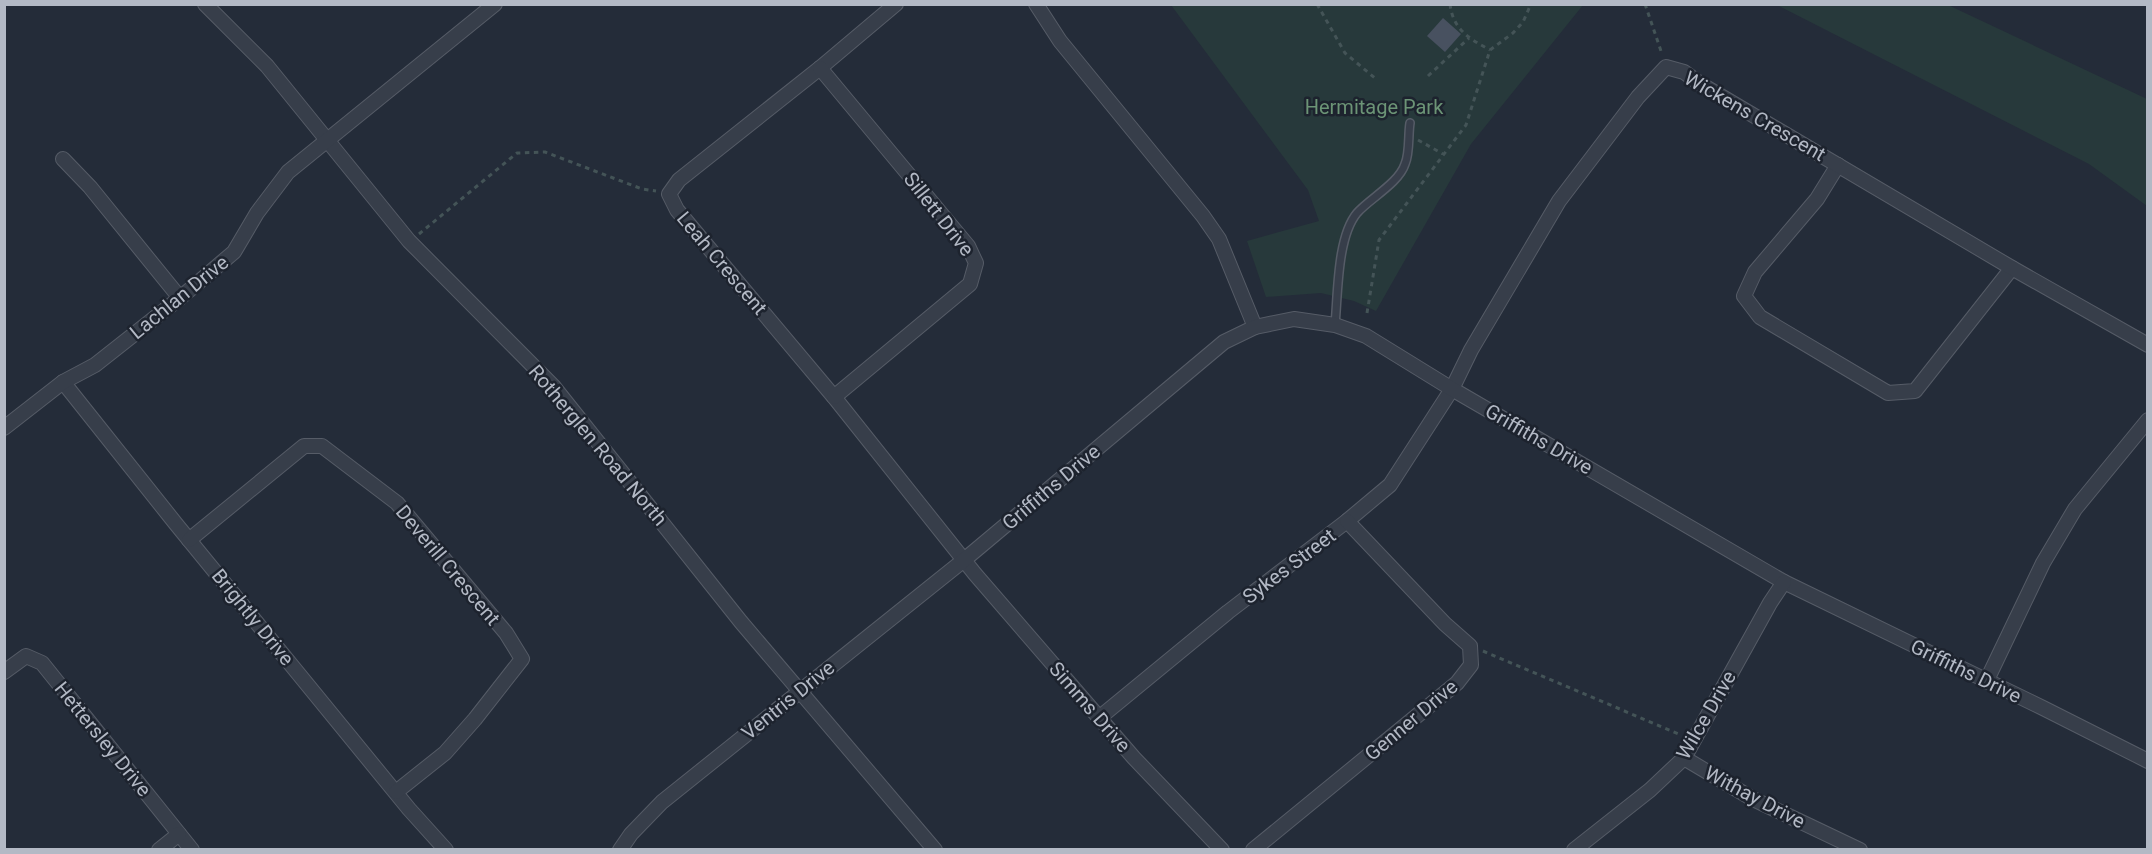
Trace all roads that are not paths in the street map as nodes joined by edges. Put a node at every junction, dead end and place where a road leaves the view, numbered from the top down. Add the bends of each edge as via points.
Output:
1 (205, 4) edge
2 (495, 4) edge
3 (897, 4) edge
4 (1036, 4) edge
5 (820, 68) junction
6 (1410, 123) dead end
7 (327, 139) junction
8 (63, 159) dead end
9 (1838, 165) junction
10 (2012, 268) junction
11 (180, 298) junction
12 (1335, 325) junction
13 (1254, 327) junction
14 (2148, 345) edge
15 (63, 382) junction
16 (1452, 389) junction
17 (834, 397) junction
18 (2148, 420) edge
19 (4, 428) edge
20 (1347, 521) junction
21 (189, 540) junction
22 (964, 560) junction
23 (1784, 582) junction
24 (4, 672) edge
25 (1986, 682) junction
26 (800, 690) junction
27 (1099, 718) junction
28 (1684, 758) junction
29 (2148, 761) edge
30 (396, 792) junction
31 (179, 834) junction
32 (931, 848) edge
33 (159, 849) edge
34 (192, 849) edge
35 (446, 849) edge
36 (620, 849) edge
37 (1222, 849) edge
38 (1253, 849) edge
39 (1574, 849) edge
40 (1860, 849) edge

1 - 7 street, Rotherglen Road North via 267,66
2 - 7 street, Lachlan Drive
3 - 5 street, Leah Crescent
4 - 13 street via 1060,41 1219,239
5 - 17 street, Sillett Drive via 968,246 976,263 970,284
5 - 17 street, Leah Crescent via 679,180 669,194 677,210
6 - 12 lane via 1405,165 1387,188 1356,214 1345,239
7 - 11 street, Lachlan Drive via 288,172 234,252
7 - 26 street, Rotherglen Road North via 409,241 554,387
8 - 11 street
9 - 10 street, Wickens Crescent
9 - 10 street via 1818,199 1755,272 1744,296 1760,317 1888,393 1915,391
9 - 16 street, Wickens Crescent via 1684,72 1666,68 1638,97 1559,201
10 - 14 street, Wickens Crescent
11 - 15 street, Lachlan Drive via 95,364
12 - 13 street, Griffiths Drive via 1294,320
12 - 16 street, Griffiths Drive via 1366,336
13 - 22 street, Griffiths Drive via 1224,342
15 - 19 street, Lachlan Drive
15 - 21 street, Brightly Drive
16 - 20 street, Sykes Street via 1390,485
16 - 23 street, Griffiths Drive
17 - 22 street, Leah Crescent
18 - 25 street via 2076,509 2043,563
20 - 27 street, Sykes Street
20 - 38 street, Genner Drive via 1470,646 1471,665 1457,683
21 - 30 street, Brightly Drive
21 - 30 street, Deverill Crescent via 304,446 322,446 397,503 506,633 522,659 445,753
22 - 26 street, Ventris Drive
22 - 27 street, Simms Drive
23 - 25 street, Griffiths Drive
23 - 28 street, Wilce Drive
24 - 31 street, Hettersley Drive via 26,656 42,663
25 - 29 street, Griffiths Drive
26 - 32 street, Rotherglen Road North
26 - 36 street, Ventris Drive via 662,802
27 - 37 street, Simms Drive
28 - 39 street, Wilce Drive
28 - 40 street, Withay Drive via 1753,799
30 - 35 street, Brightly Drive
31 - 33 street
31 - 34 street, Hettersley Drive

